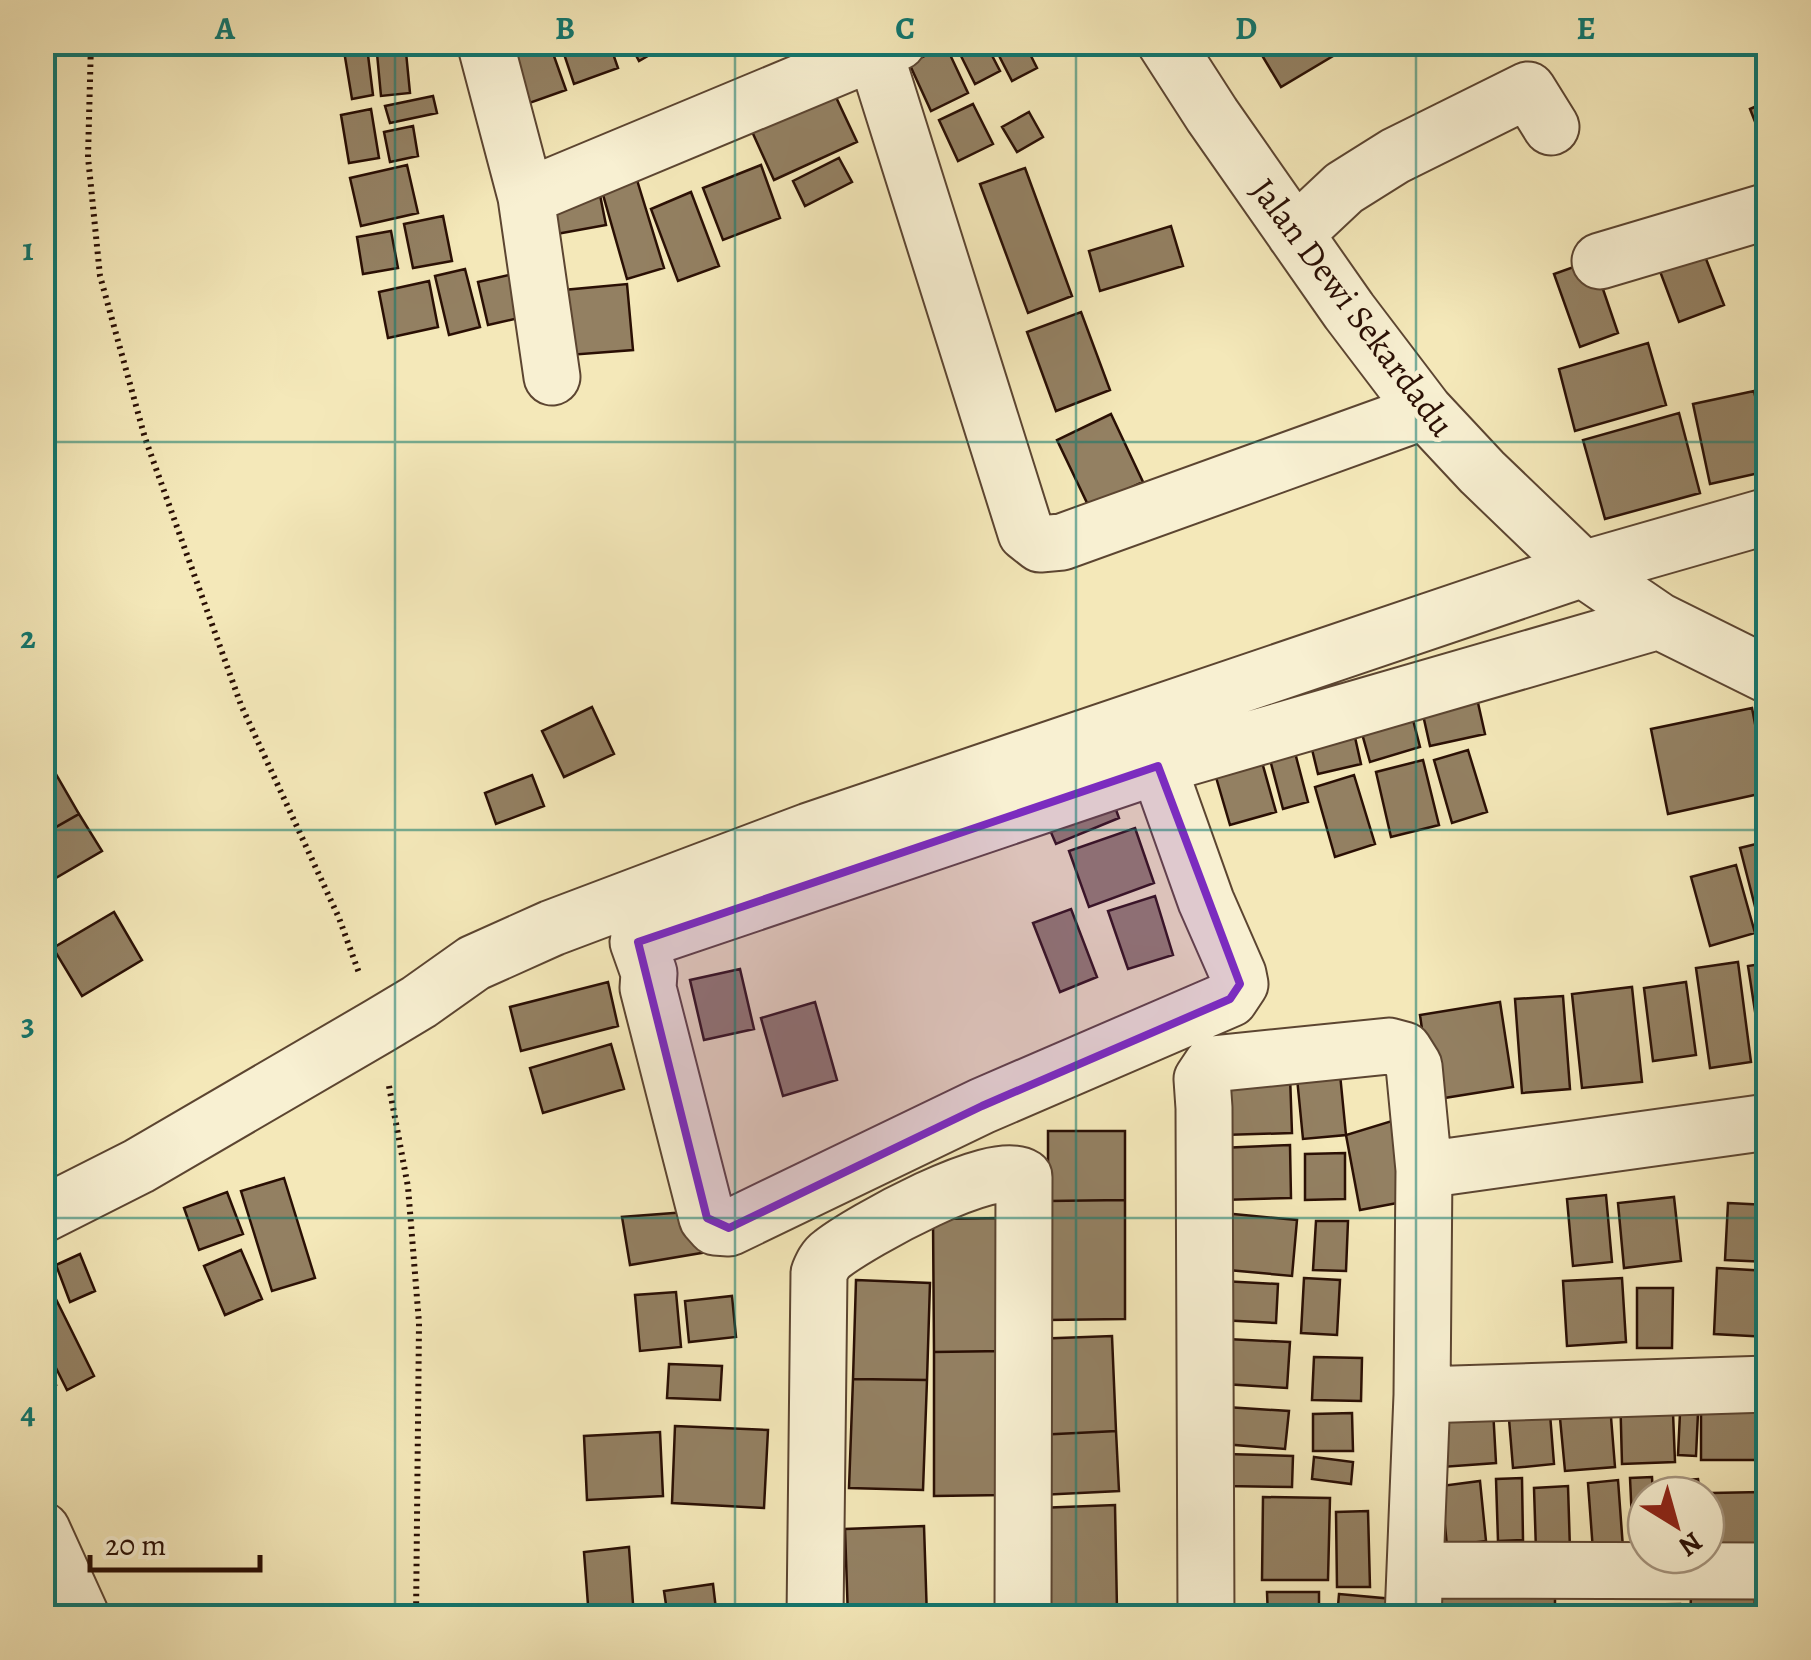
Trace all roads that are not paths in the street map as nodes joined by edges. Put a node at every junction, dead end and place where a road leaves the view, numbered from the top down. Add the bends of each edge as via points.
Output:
1 (484, 42) edge
2 (1165, 42) edge
3 (887, 48) edge
4 (1550, 127) dead end
5 (526, 197) junction
6 (1768, 211) edge
7 (1295, 234) junction
8 (1600, 260) dead end
9 (552, 377) dead end
10 (1424, 411) junction
11 (1768, 516) edge
12 (1584, 569) junction
13 (1659, 621) junction
14 (1768, 674) edge
15 (1158, 766) junction
16 (1768, 1122) edge
17 (1424, 1170) junction
18 (42, 1215) edge
19 (1768, 1384) edge
20 (1422, 1395) junction
21 (42, 1530) edge
22 (1768, 1571) edge
23 (1414, 1594) edge
24 (82, 1618) edge
25 (815, 1618) edge
26 (1023, 1618) edge
27 (1206, 1618) edge

1 - 5 street
2 - 7 street, Jalan Dewi Sekardadu
3 - 5 street
3 - 10 street via 1026,533 1040,544 1062,542
4 - 7 street via 1528,90 1395,156 1344,188
5 - 9 street
6 - 8 street
7 - 10 street, Jalan Dewi Sekardadu
10 - 12 street, Jalan Dewi Sekardadu
11 - 12 street
12 - 13 street, Jalan Dewi Sekardadu
12 - 18 street via 791,838 552,928 474,963 379,1026
13 - 14 street, Jalan Dewi Sekardadu
13 - 15 street
15 - 15 street via 638,942 707,1218 715,1227 729,1228 982,1106 1230,1000 1238,974
16 - 17 street
17 - 20 street
17 - 27 street via 1414,1066 1404,1050 1389,1046 1212,1064 1202,1079
19 - 20 street
20 - 23 street
21 - 24 street
22 - 23 street
25 - 26 street via 819,1273 830,1255 897,1214 968,1182 1014,1172 1024,1177

